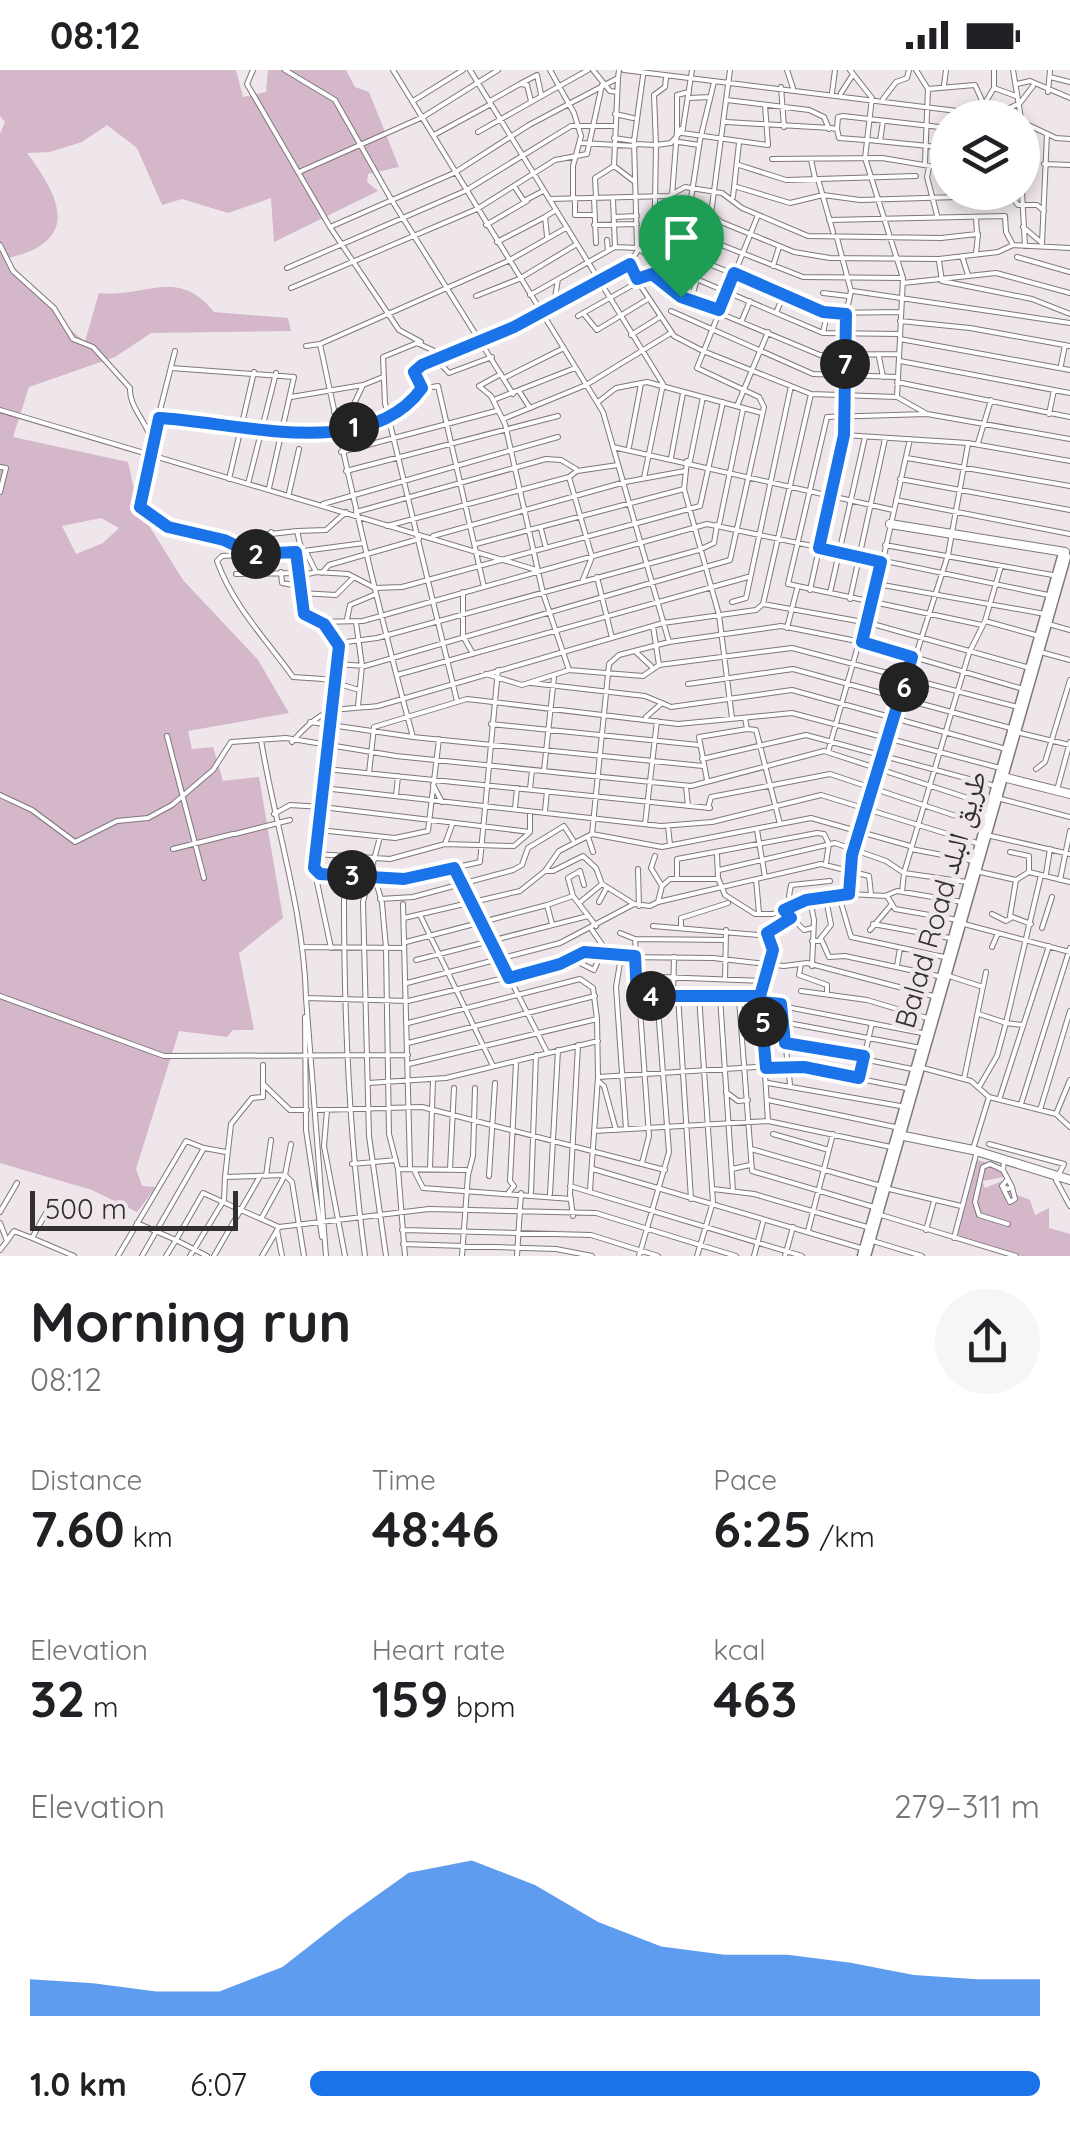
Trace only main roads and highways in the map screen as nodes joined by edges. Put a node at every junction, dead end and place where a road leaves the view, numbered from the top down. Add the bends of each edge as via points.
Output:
1 (1066, 557) edge
2 (1048, 626) junction
3 (1018, 731) junction
4 (1001, 788) junction
5 (977, 872) junction
6 (962, 922) junction
7 (946, 977) junction
8 (920, 1069) junction
9 (899, 1137) junction
10 (869, 1246) edge

1 - 2 highway, Balad Road طريق البلد
1 - 2 highway, Balad Road طريق البلد
2 - 3 highway, Balad Road طريق البلد
2 - 3 highway, Balad Road طريق البلد
3 - 4 highway, Balad Road طريق البلد
3 - 4 highway, Balad Road طريق البلد
4 - 5 highway, Balad Road طريق البلد
5 - 6 highway, Balad Road طريق البلد
5 - 6 highway, Balad Road طريق البلد
6 - 7 highway, Balad Road طريق البلد
6 - 7 highway, Balad Road طريق البلد
7 - 8 highway, Balad Road طريق البلد
7 - 8 highway, Balad Road طريق البلد
8 - 9 highway, Balad Road طريق البلد
8 - 9 highway, Balad Road طريق البلد
9 - 10 highway, Balad Road طريق البلد

